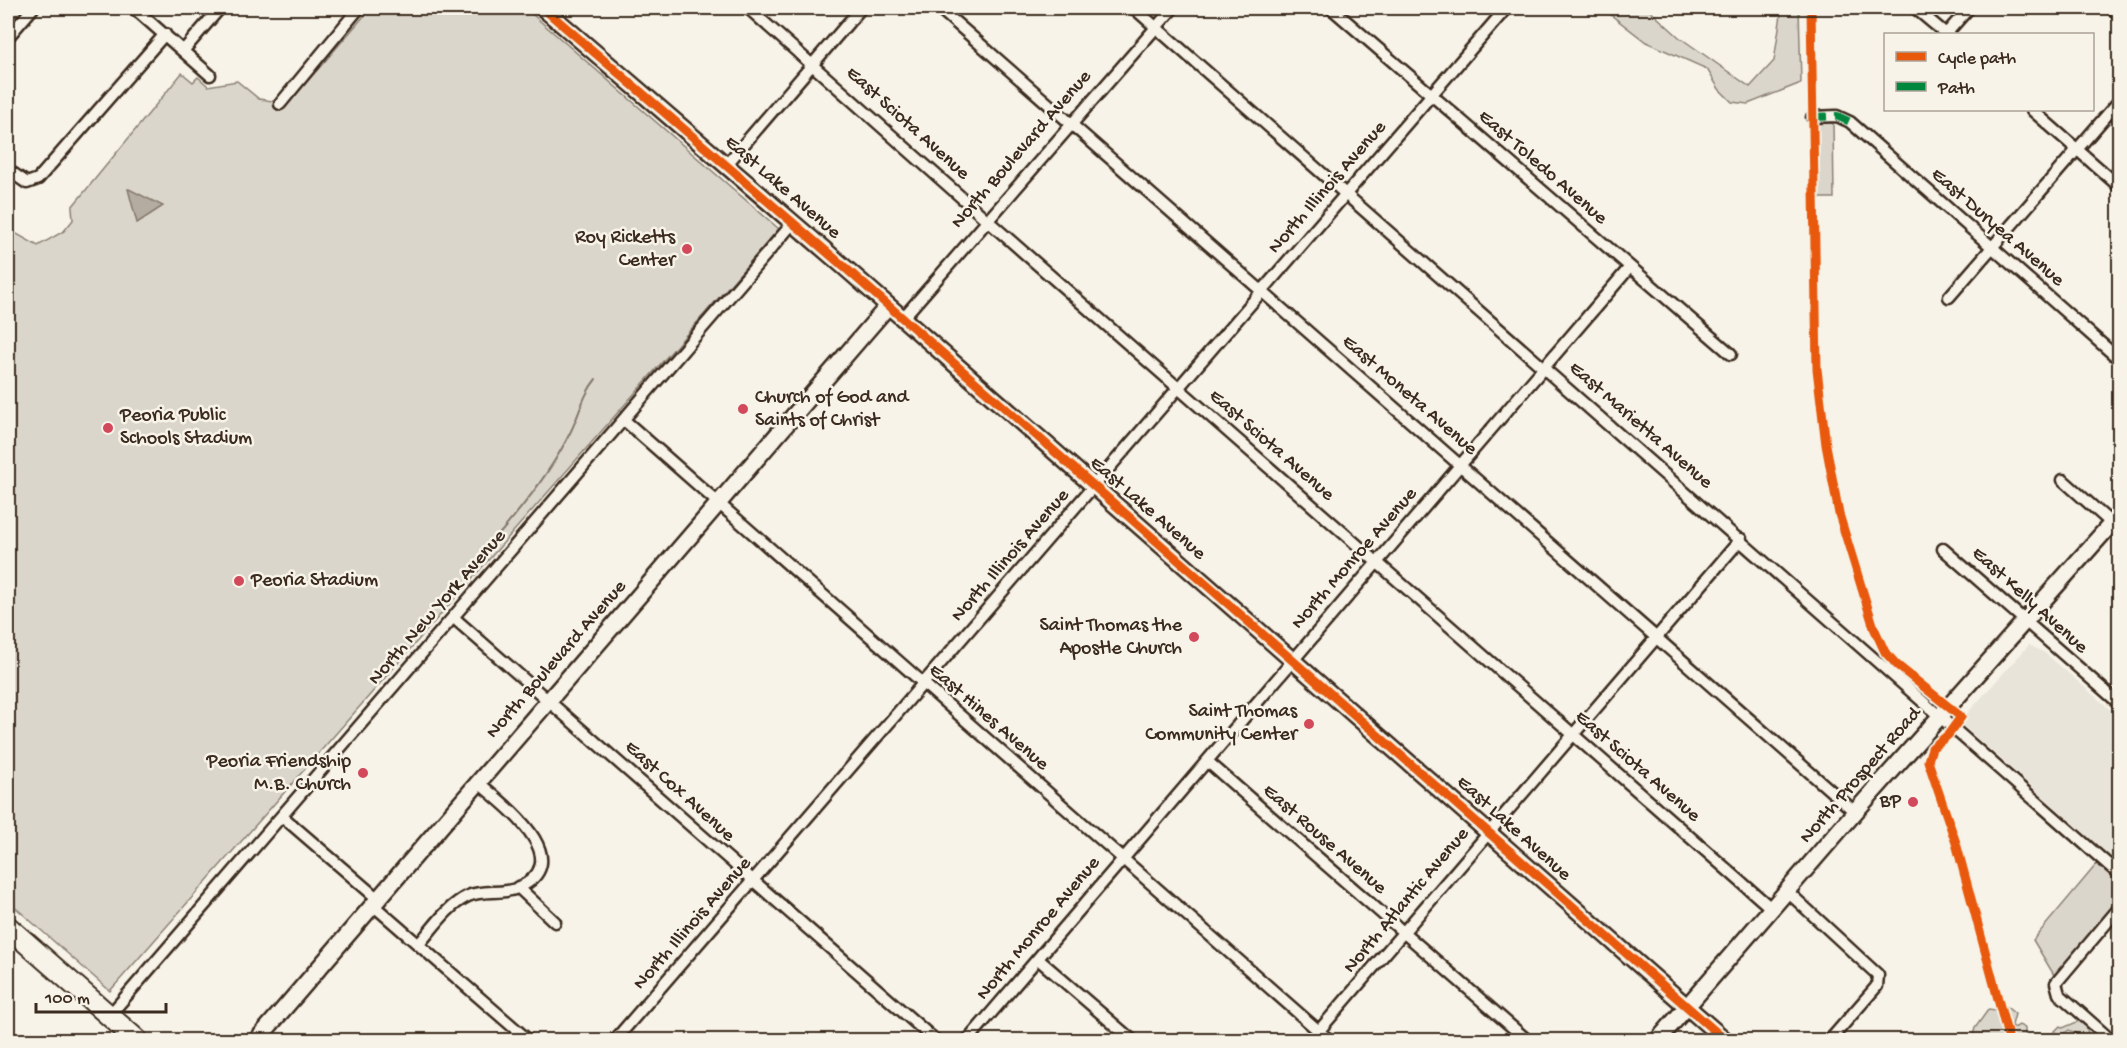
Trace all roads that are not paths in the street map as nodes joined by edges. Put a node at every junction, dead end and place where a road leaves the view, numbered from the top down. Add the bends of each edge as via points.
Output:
1 (33, 8) edge
2 (134, 8) edge
3 (220, 8) edge
4 (359, 8) edge
5 (543, 8) edge
6 (748, 8) edge
7 (861, 8) edge
8 (939, 8) edge
9 (1134, 8) edge
10 (1173, 8) edge
11 (1331, 8) edge
12 (1915, 8) edge
13 (1969, 8) edge
14 (2115, 8) edge
15 (1503, 12) dead end
16 (2120, 12) edge
17 (1157, 27) junction
18 (1945, 33) edge
19 (1947, 33) edge
20 (165, 34) junction
21 (8, 37) edge
22 (183, 51) junction
23 (813, 64) junction
24 (210, 75) dead end
25 (1431, 96) junction
26 (2120, 100) edge
27 (280, 104) dead end
28 (2032, 111) edge
29 (1812, 117) dead end
30 (1071, 124) junction
31 (2078, 150) junction
32 (727, 164) junction
33 (8, 170) edge
34 (2120, 187) edge
35 (1346, 194) junction
36 (988, 221) junction
37 (794, 223) junction
38 (1992, 248) junction
39 (1630, 267) junction
40 (1262, 291) junction
41 (1949, 297) dead end
42 (888, 306) junction
43 (902, 319) junction
44 (1731, 354) dead end
45 (2120, 360) edge
46 (1545, 366) junction
47 (1178, 389) junction
48 (624, 420) junction
49 (1460, 465) junction
50 (2063, 480) dead end
51 (1095, 487) junction
52 (718, 505) junction
53 (2117, 523) edge
54 (1741, 539) junction
55 (1943, 549) dead end
56 (1377, 562) junction
57 (454, 618) junction
58 (2026, 621) junction
59 (1656, 638) junction
60 (1292, 658) junction
61 (923, 685) junction
62 (550, 701) junction
63 (2120, 704) edge
64 (1941, 717) junction
65 (1572, 734) junction
66 (1207, 761) junction
67 (479, 783) junction
68 (1855, 812) junction
69 (283, 817) junction
70 (1489, 832) junction
71 (1122, 860) junction
72 (2120, 875) edge
73 (753, 881) junction
74 (518, 887) junction
75 (1788, 892) junction
76 (376, 902) junction
77 (2120, 907) edge
78 (1772, 909) junction
79 (555, 922) dead end
80 (9, 932) edge
81 (1403, 933) junction
82 (419, 944) junction
83 (1038, 959) junction
84 (1687, 1008) junction
85 (109, 1016) junction
86 (1315, 1036) edge
87 (137, 1041) edge
88 (257, 1041) edge
89 (528, 1041) edge
90 (615, 1041) edge
91 (935, 1041) edge
92 (968, 1041) edge
93 (1132, 1041) edge
94 (1329, 1041) edge
95 (1527, 1041) edge
96 (1658, 1041) edge
97 (1725, 1041) edge
98 (1830, 1041) edge
99 (2111, 1041) edge

1 - 21 street
2 - 20 street
3 - 22 street
4 - 27 street
5 - 32 street, East Lake Avenue
6 - 23 street, East Sciota Avenue
7 - 23 street
8 - 30 street, East Moneta Avenue
9 - 17 street, East Marietta Avenue
10 - 17 street, North Boulevard Avenue
11 - 25 street, East Toledo Avenue
12 - 18 street
13 - 19 street
14 - 16 street
15 - 25 street, North Illinois Avenue
17 - 30 street, North Boulevard Avenue
17 - 35 street, East Marietta Avenue
20 - 22 street
20 - 33 street via 38,179 27,183
22 - 24 street
23 - 32 street
23 - 36 street, East Sciota Avenue
25 - 35 street, North Illinois Avenue
25 - 39 street, East Toledo Avenue
26 - 31 street
28 - 31 street
29 - 38 street, East Duryea Avenue via 1837,116 1850,122
30 - 36 street, North Boulevard Avenue
30 - 40 street, East Moneta Avenue
31 - 34 street
31 - 38 street
32 - 37 street, East Lake Avenue
35 - 40 street, North Illinois Avenue
35 - 46 street, East Marietta Avenue
36 - 43 street, North Boulevard Avenue
36 - 47 street, East Sciota Avenue
37 - 42 street, East Lake Avenue
37 - 48 street, North New York Avenue
38 - 41 street
38 - 45 street, East Duryea Avenue
39 - 44 street, East Toledo Avenue
39 - 46 street, North Monroe Avenue
40 - 47 street, North Illinois Avenue
40 - 49 street, East Moneta Avenue
42 - 43 street, East Lake Avenue
42 - 52 street, North Boulevard Avenue
43 - 51 street, East Lake Avenue
46 - 49 street, North Monroe Avenue
46 - 54 street, East Marietta Avenue
47 - 51 street, North Illinois Avenue
47 - 56 street, East Sciota Avenue
48 - 52 street, East Hines Avenue
48 - 57 street, North New York Avenue
49 - 56 street, North Monroe Avenue
49 - 59 street, East Moneta Avenue
50 - 53 street
51 - 60 street, East Lake Avenue
51 - 61 street, North Illinois Avenue
52 - 61 street, East Hines Avenue
52 - 62 street, North Boulevard Avenue
53 - 58 street, North Prospect Road
54 - 59 street, North Atlantic Avenue
54 - 64 street, East Marietta Avenue
55 - 58 street, East Kelly Avenue
56 - 60 street, North Monroe Avenue
56 - 65 street, East Sciota Avenue
57 - 62 street, East Cox Avenue
57 - 69 street, North New York Avenue
58 - 63 street, East Kelly Avenue
58 - 64 street, North Prospect Road
59 - 65 street, North Atlantic Avenue
59 - 68 street, East Moneta Avenue
60 - 66 street, North Monroe Avenue
60 - 70 street, East Lake Avenue
61 - 71 street, East Hines Avenue
61 - 73 street, North Illinois Avenue
62 - 67 street, North Boulevard Avenue
62 - 73 street, East Cox Avenue
64 - 68 street, North Prospect Road
64 - 72 street, East Marietta Avenue
65 - 70 street, North Atlantic Avenue
65 - 78 street, East Sciota Avenue
66 - 71 street, North Monroe Avenue
66 - 81 street, East Rouse Avenue
67 - 74 street via 536,838 539,865 529,880
67 - 76 street, North Boulevard Avenue
68 - 75 street, North Prospect Road
69 - 76 street
69 - 85 street, North New York Avenue
70 - 81 street, North Atlantic Avenue
70 - 84 street, East Lake Avenue
71 - 83 street, North Monroe Avenue
71 - 86 street, East Hines Avenue
73 - 90 street, North Illinois Avenue
73 - 91 street, East Cox Avenue
74 - 79 street
74 - 82 street via 469,895 452,905
75 - 78 street, North Prospect Road
75 - 98 street via 1874,970 1879,980
76 - 82 street
76 - 88 street, North Boulevard Avenue
77 - 99 street via 2057,980 2056,987
78 - 84 street, North Prospect Road
80 - 85 highway
81 - 86 street, North Atlantic Avenue
81 - 95 street, East Rouse Avenue
82 - 89 street
83 - 92 street, North Monroe Avenue
83 - 93 street
84 - 96 street, North Prospect Road
84 - 97 street, East Lake Avenue
85 - 87 highway
86 - 94 street, East Hines Avenue

